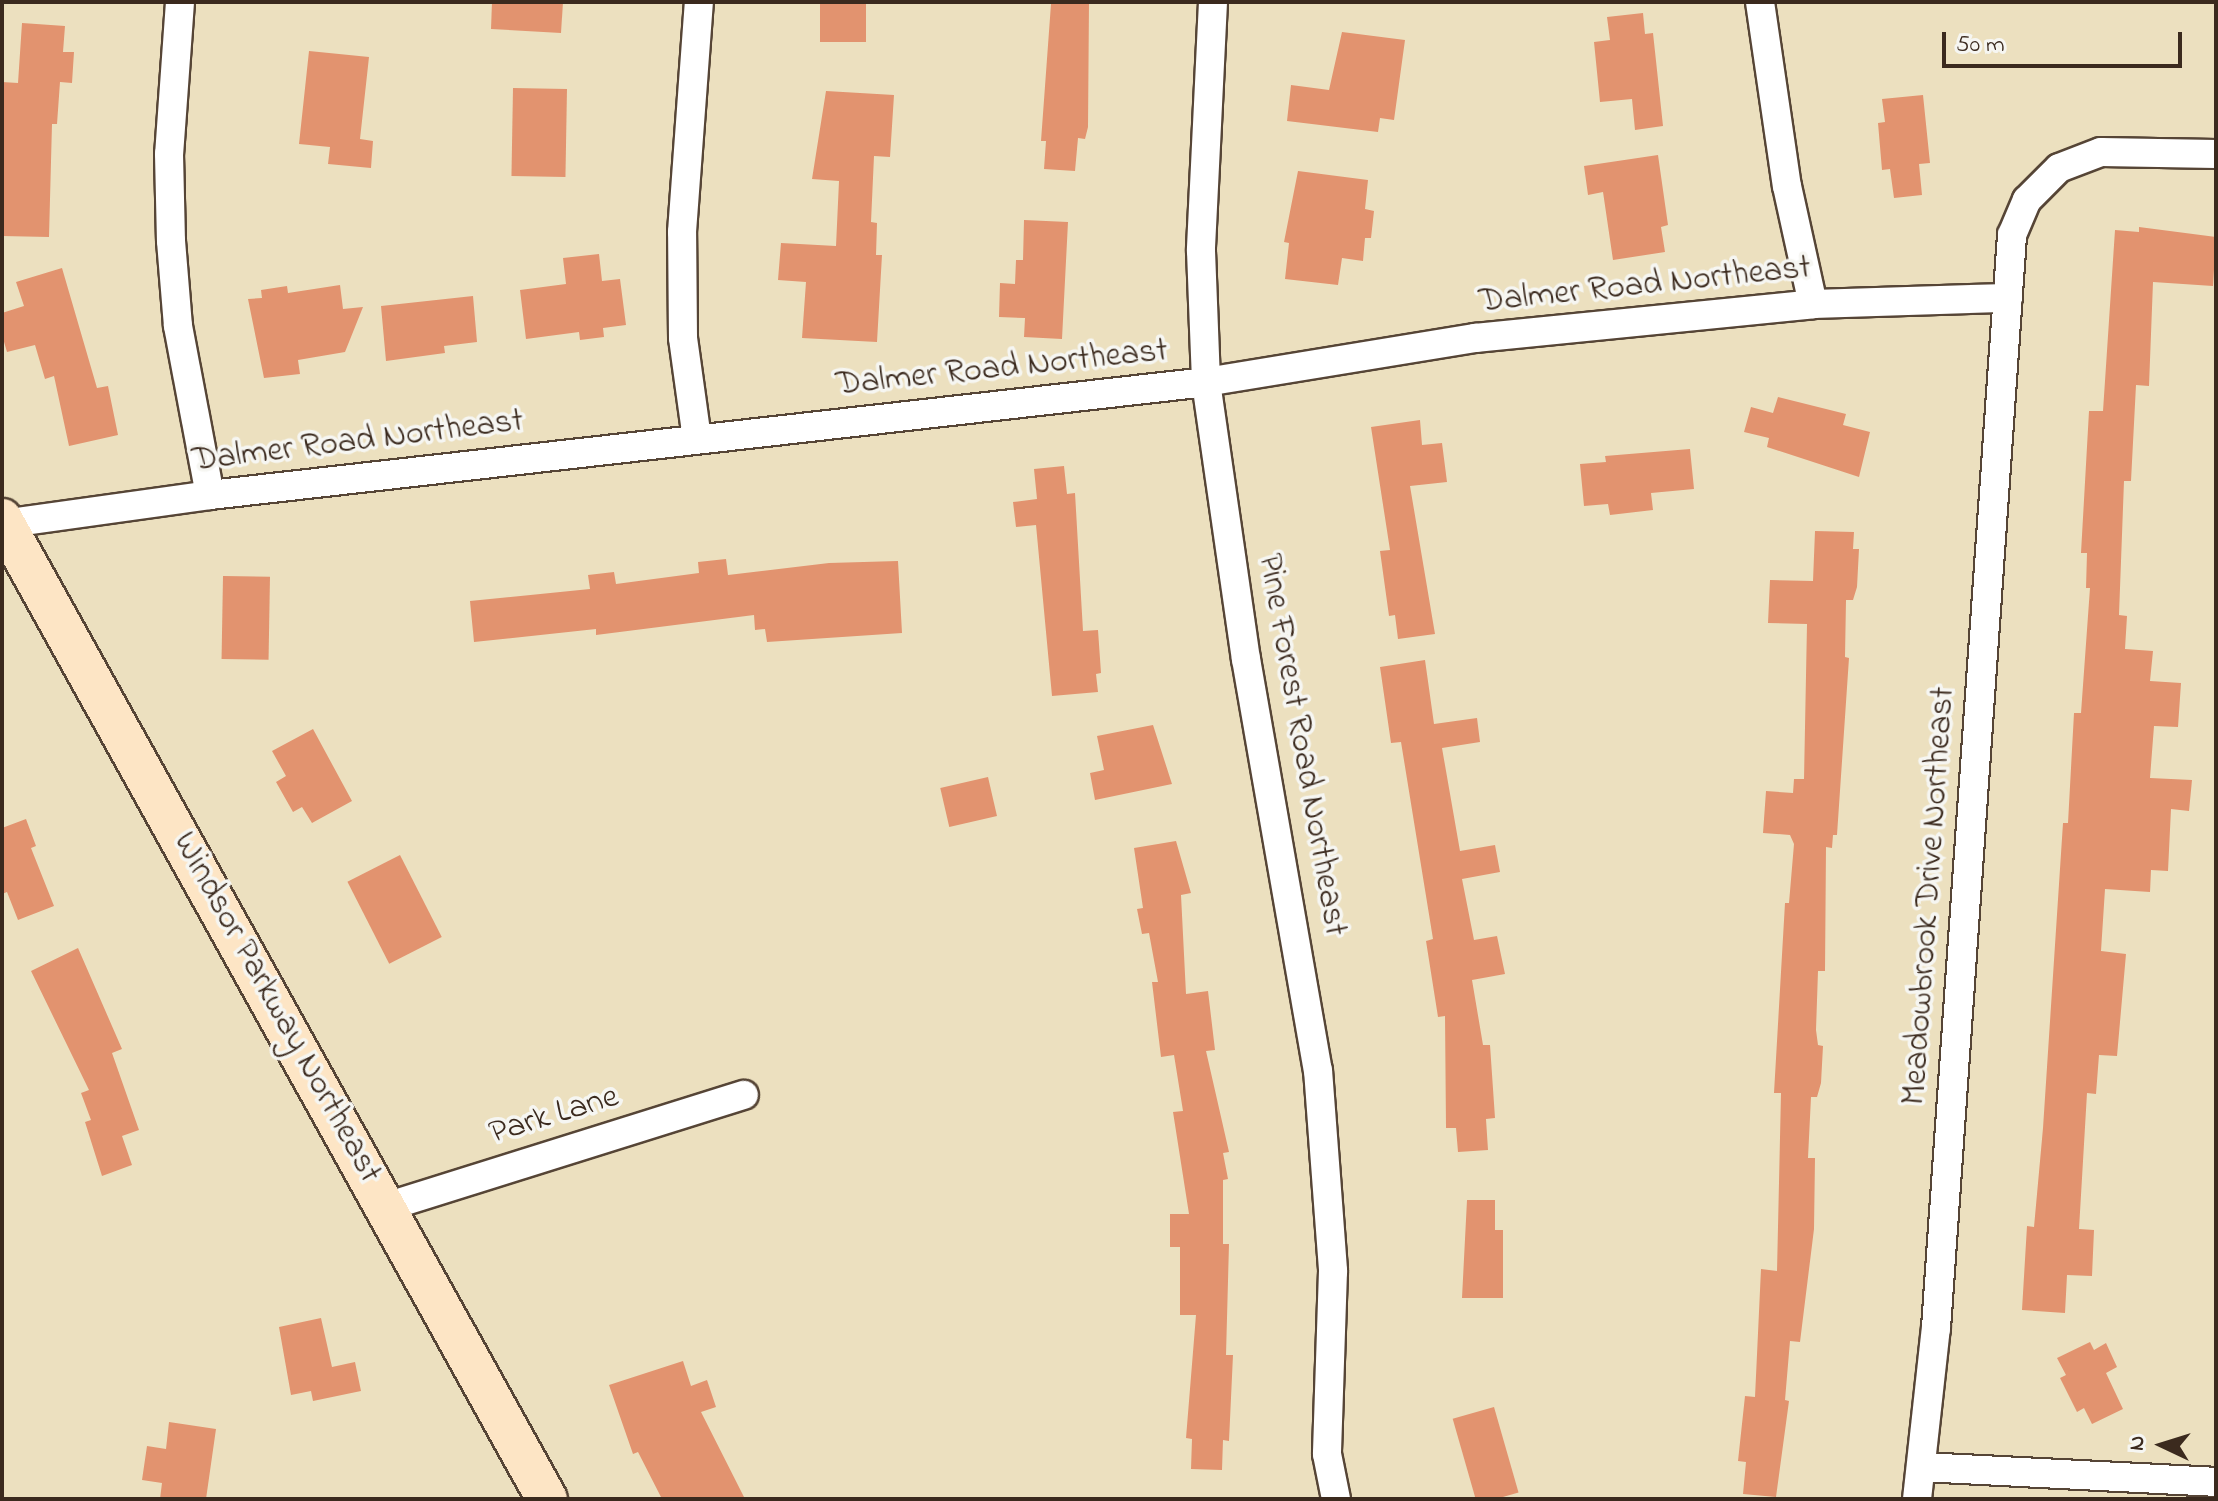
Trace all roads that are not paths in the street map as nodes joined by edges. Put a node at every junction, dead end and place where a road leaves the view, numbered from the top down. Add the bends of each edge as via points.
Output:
1 (180, 2) edge
2 (699, 2) edge
3 (1213, 2) edge
4 (1760, 2) edge
5 (2216, 154) edge
6 (2008, 298) junction
7 (1813, 304) junction
8 (1206, 382) junction
9 (697, 439) junction
10 (210, 495) junction
11 (3, 522) edge
12 (744, 1095) dead end
13 (386, 1207) junction
14 (1922, 1467) junction
15 (2216, 1482) edge
16 (547, 1499) edge
17 (1336, 1499) edge
18 (1917, 1499) edge

1 - 10 street via 169,154 171,241 178,326
2 - 9 street via 682,232 683,338
3 - 8 street, Pine Forest Road Northeast via 1201,251
4 - 7 street via 1787,186
5 - 6 street, Meadowbrook Drive Northeast via 2160,149 2101,152 2059,168 2027,200 2012,235
6 - 7 street, Dalmer Road Northeast
6 - 14 street, Meadowbrook Drive Northeast
7 - 8 street, Dalmer Road Northeast via 1445,342
8 - 9 street, Dalmer Road Northeast
8 - 17 street, Pine Forest Road Northeast via 1246,659 1318,1070 1333,1271 1327,1454
9 - 10 street, Dalmer Road Northeast
10 - 11 street, Dalmer Road Northeast
11 - 13 street, Windsor Parkway Northeast
12 - 13 street, Park Lane
13 - 16 street, Windsor Parkway Northeast
14 - 15 street
14 - 18 street, Meadowbrook Drive Northeast

